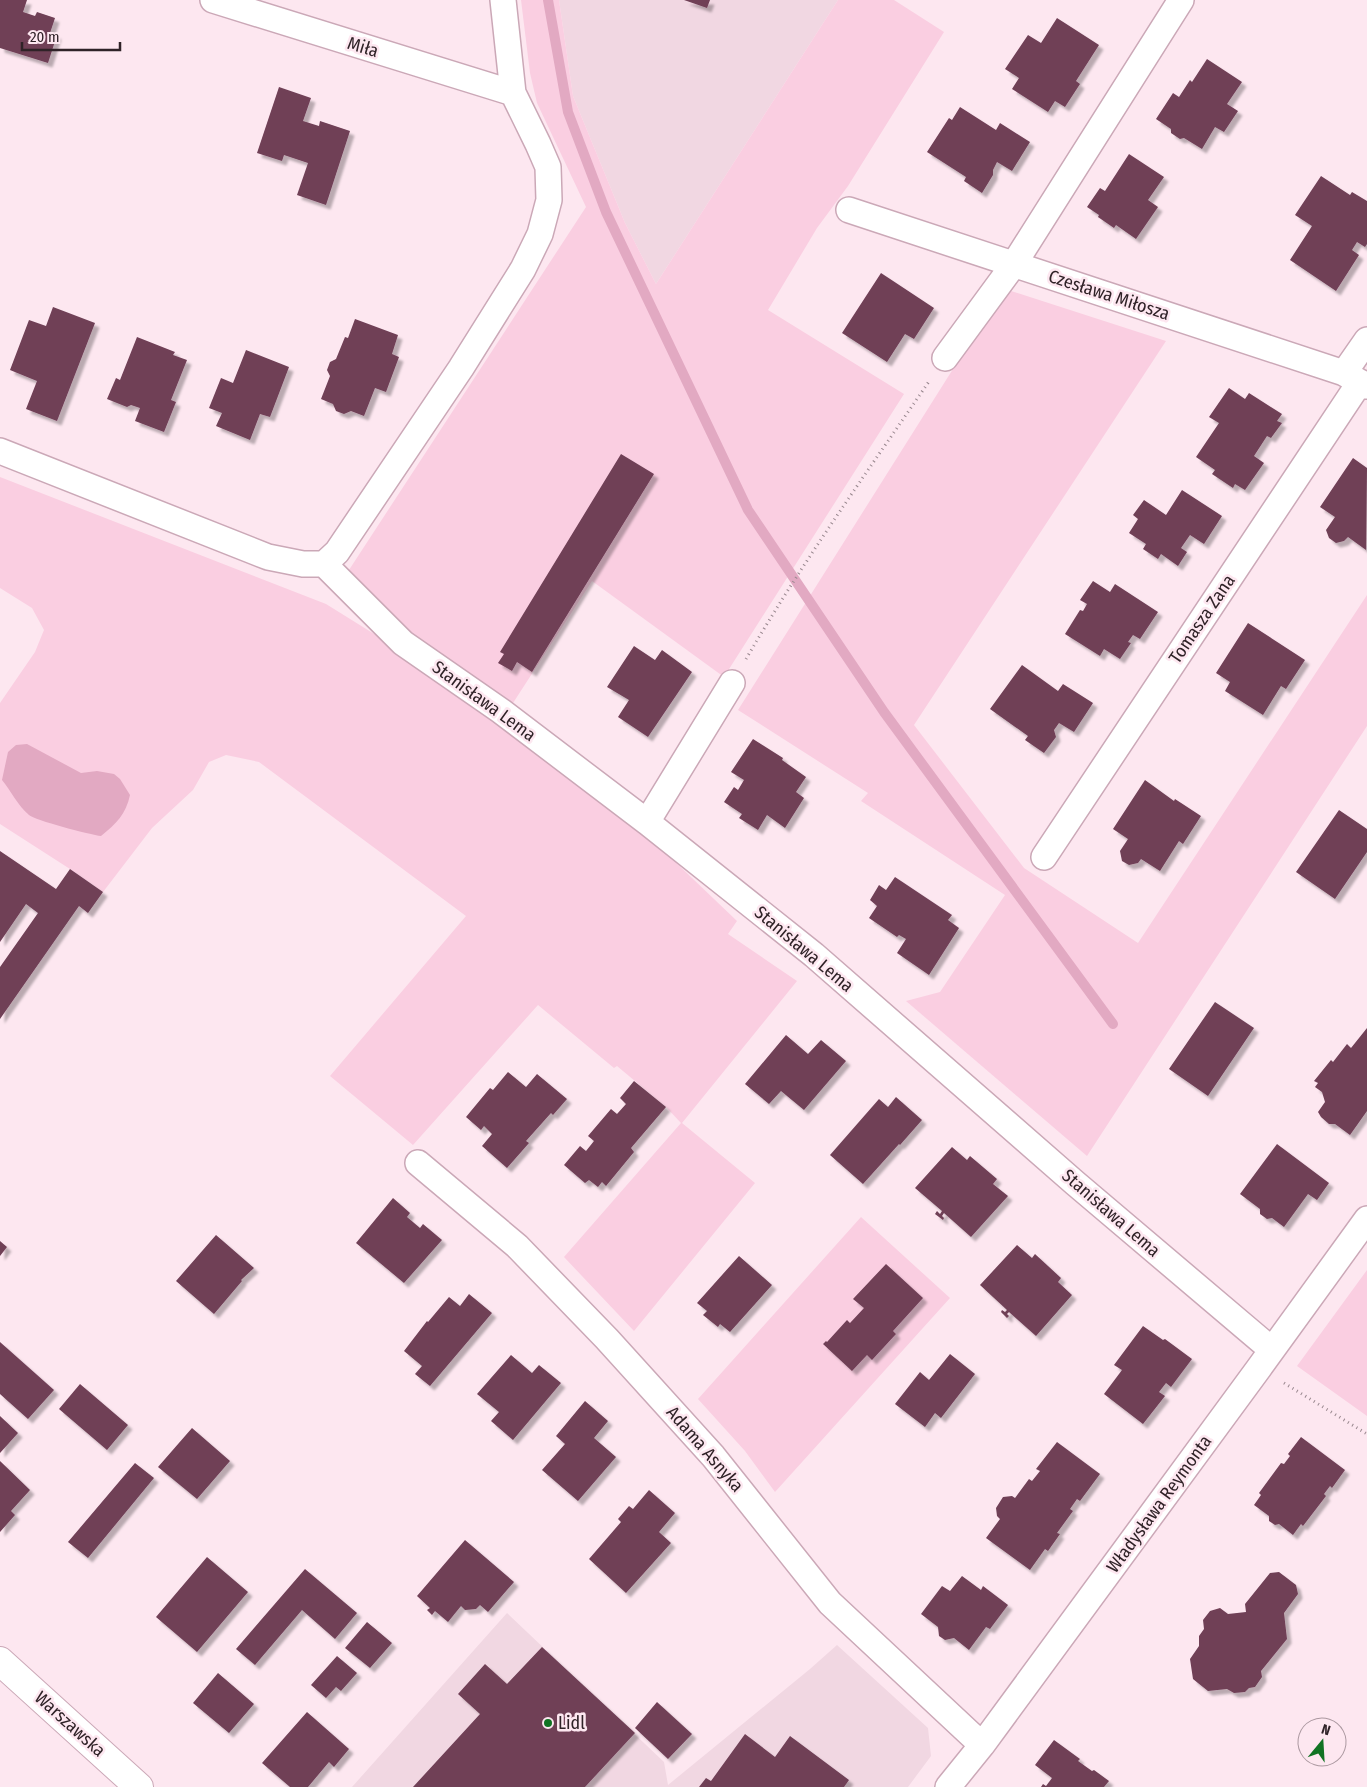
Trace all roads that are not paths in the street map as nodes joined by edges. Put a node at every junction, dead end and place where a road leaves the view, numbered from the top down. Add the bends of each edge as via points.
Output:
1 (213, 0) edge
2 (503, 0) edge
3 (1181, 0) edge
4 (513, 94) junction
5 (849, 210) dead end
6 (1014, 264) junction
7 (1367, 340) edge
8 (945, 358) road end
9 (1357, 380) edge
10 (0, 451) edge
11 (324, 564) junction
12 (732, 683) road end
13 (647, 822) junction
14 (1044, 857) dead end
15 (418, 1163) dead end
16 (1367, 1218) edge
17 (1266, 1359) junction
18 (0, 1661) edge
19 (982, 1745) junction
20 (139, 1787) edge
21 (948, 1787) edge

1 - 4 street, Miła
2 - 4 street
3 - 6 street
4 - 11 street via 548,168 549,200 540,234 523,269 461,368 337,552
5 - 6 street, Czesława Miłosza
6 - 8 street
6 - 9 street, Czesława Miłosza
7 - 9 street, Tomasza Zana
9 - 14 street, Tomasza Zana
10 - 11 street via 268,557 303,564
11 - 13 street, Stanisława Lema via 403,643 501,711
12 - 13 street
13 - 17 street, Stanisława Lema via 814,955 1082,1189
15 - 19 street, Adama Asnyka via 517,1246 713,1456 830,1603
16 - 17 street, Władysława Reymonta
17 - 19 street, Władysława Reymonta
18 - 20 main road, Warszawska
19 - 21 street, Władysława Reymonta

